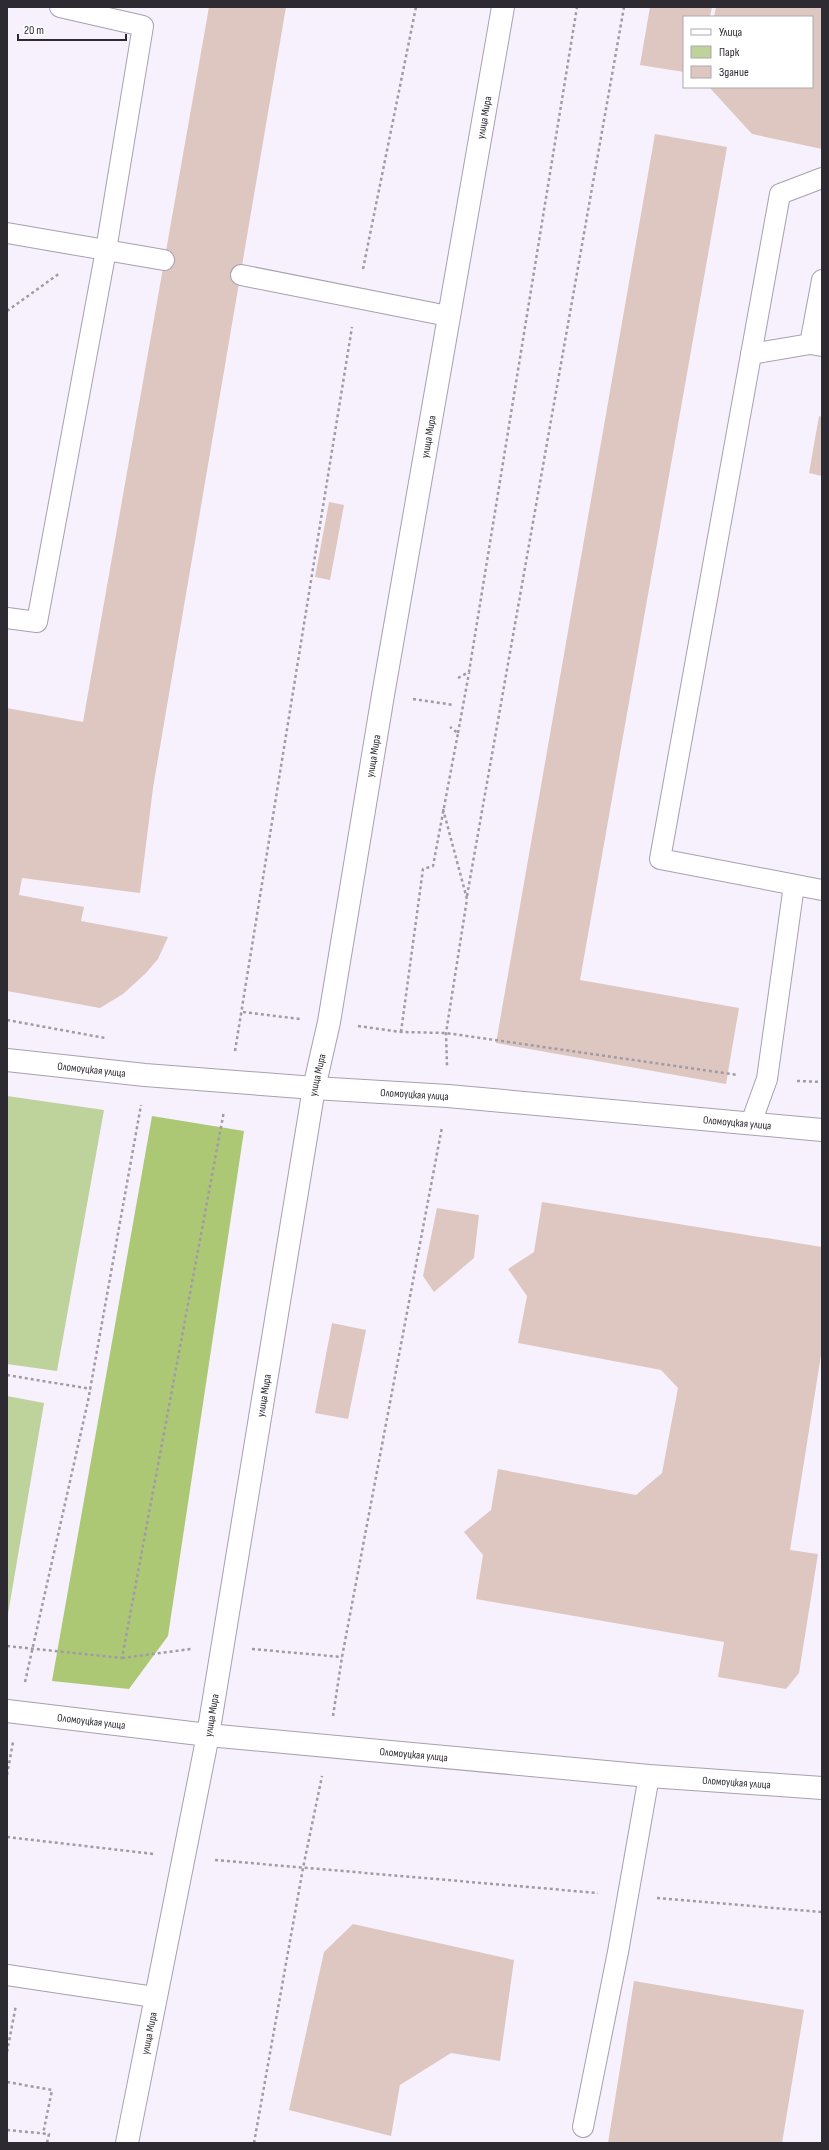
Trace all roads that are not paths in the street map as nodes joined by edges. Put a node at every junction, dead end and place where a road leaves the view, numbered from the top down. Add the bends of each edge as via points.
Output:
1 (60, 7) edge
2 (503, 7) edge
3 (822, 178) edge
4 (7, 233) edge
5 (106, 250) junction
6 (164, 260) dead end
7 (241, 275) dead end
8 (822, 280) edge
9 (448, 316) junction
10 (816, 345) edge
11 (751, 354) junction
12 (7, 618) edge
13 (794, 885) junction
14 (822, 890) edge
15 (7, 1060) edge
16 (314, 1088) junction
17 (751, 1124) junction
18 (822, 1130) edge
19 (13, 1712) edge
20 (208, 1735) junction
21 (649, 1776) junction
22 (822, 1788) edge
23 (14, 1976) edge
24 (154, 1997) junction
25 (583, 2127) dead end
26 (127, 2143) edge

1 - 5 lane via 143,26
2 - 9 street, улица Мира
3 - 11 lane via 780,194
4 - 5 lane
5 - 6 lane
5 - 12 lane via 37,622
7 - 9 lane
8 - 10 lane
9 - 16 street, улица Мира via 328,1022
10 - 11 lane
11 - 13 lane via 660,859
13 - 14 lane
13 - 17 lane via 767,1079
15 - 16 street, Оломоуцкая улица via 145,1075
16 - 17 street, Оломоуцкая улица via 448,1096
16 - 20 street, улица Мира
17 - 18 street, Оломоуцкая улица
19 - 20 street, Оломоуцкая улица
20 - 21 street, Оломоуцкая улица
20 - 24 street, улица Мира
21 - 22 street, Оломоуцкая улица
21 - 25 lane
23 - 24 lane
24 - 26 street, улица Мира

